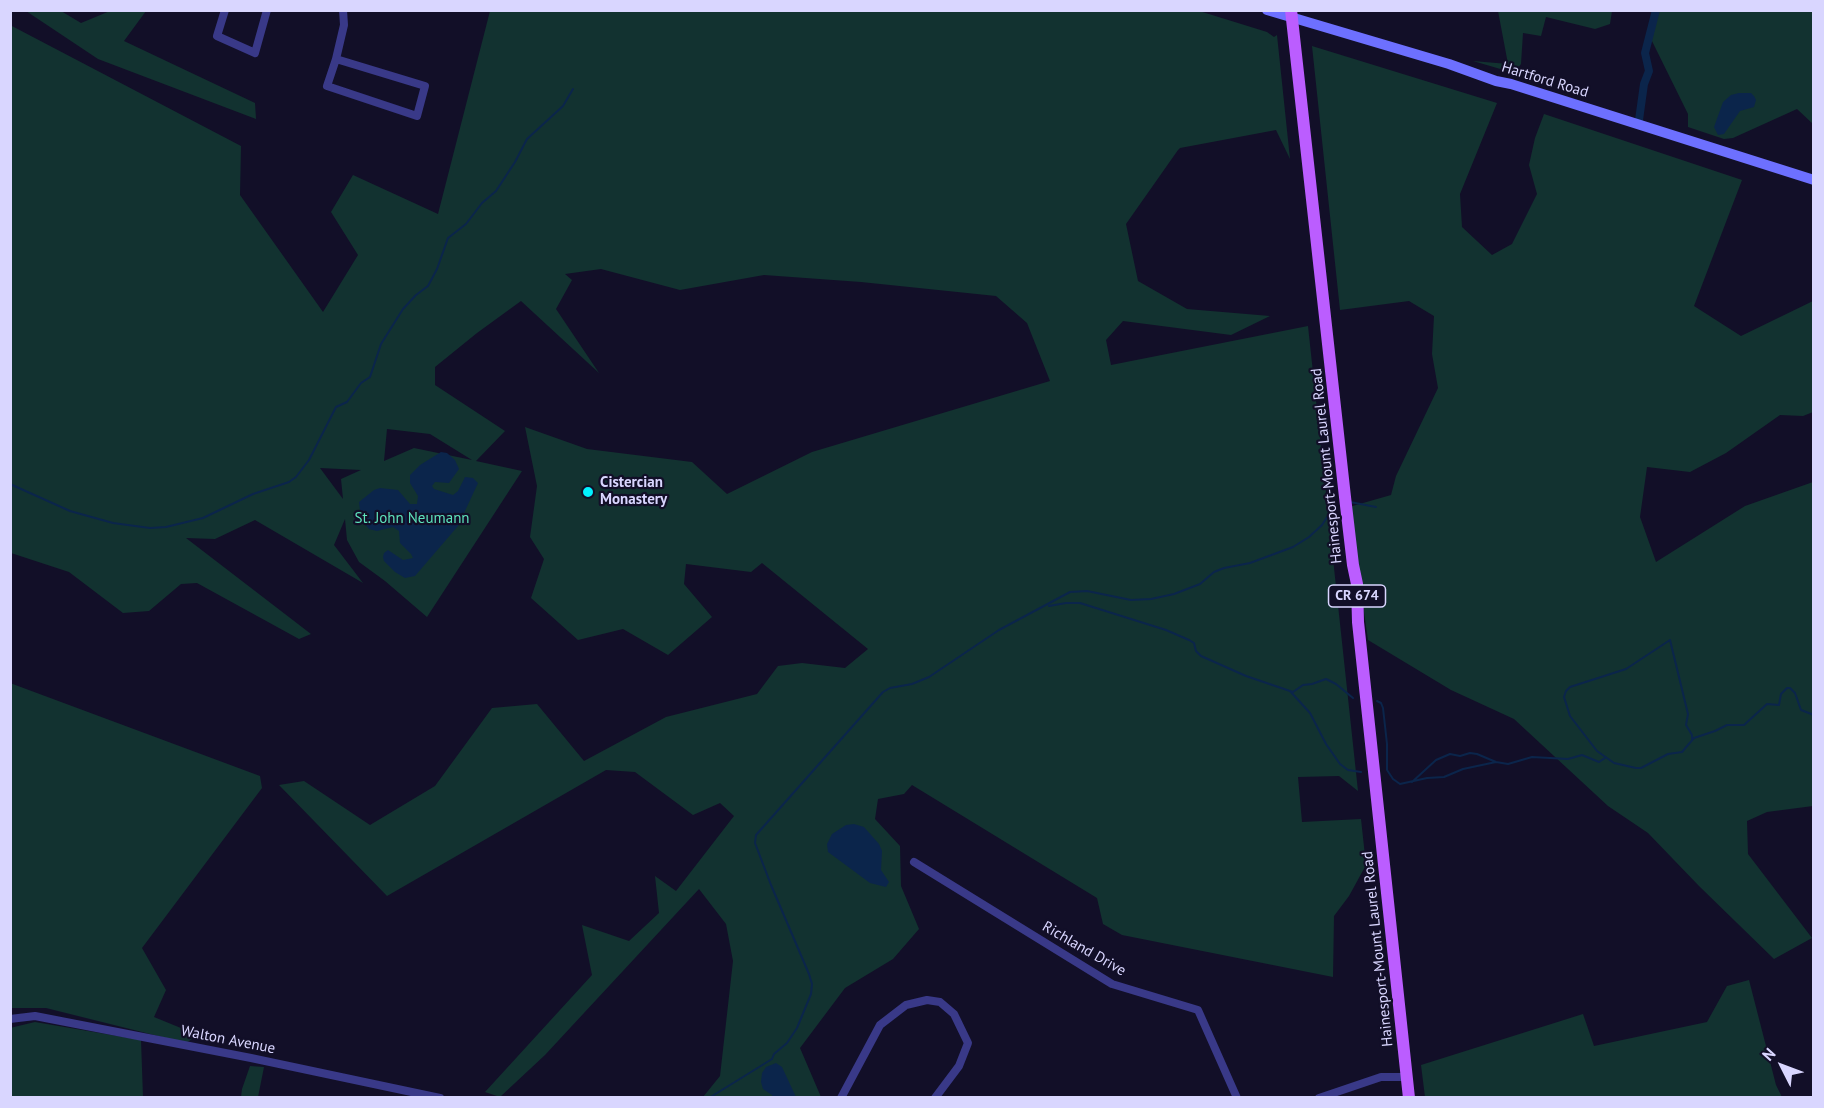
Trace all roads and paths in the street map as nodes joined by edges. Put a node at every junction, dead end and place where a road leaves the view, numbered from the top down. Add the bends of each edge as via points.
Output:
1 (225, 10) edge
2 (267, 10) edge
3 (343, 10) edge
4 (1267, 10) edge
5 (1291, 14) edge
6 (336, 59) junction
7 (1814, 180) edge
8 (914, 862) dead end
9 (10, 1019) edge
10 (1407, 1077) junction
11 (440, 1098) edge
12 (842, 1098) edge
13 (935, 1098) edge
14 (1237, 1098) edge
15 (1319, 1098) edge
16 (1409, 1098) edge

1 - 2 street via 217,36 255,52
3 - 6 street via 344,25
4 - 5 street, Hartford Road
5 - 7 street, Hartford Road
5 - 10 main road, Hainesport-Mount Laurel Road / CR 674 via 1357,584
6 - 6 street via 327,86 417,116 426,86
8 - 14 street, Richland Drive via 1112,984 1198,1010
9 - 11 street, Walton Avenue via 35,1016
10 - 15 street via 1381,1077
10 - 16 main road, Hainesport-Mount Laurel Road / CR 674
12 - 13 street via 880,1025 906,1005 927,1000 940,1002 954,1014 968,1043 959,1066

